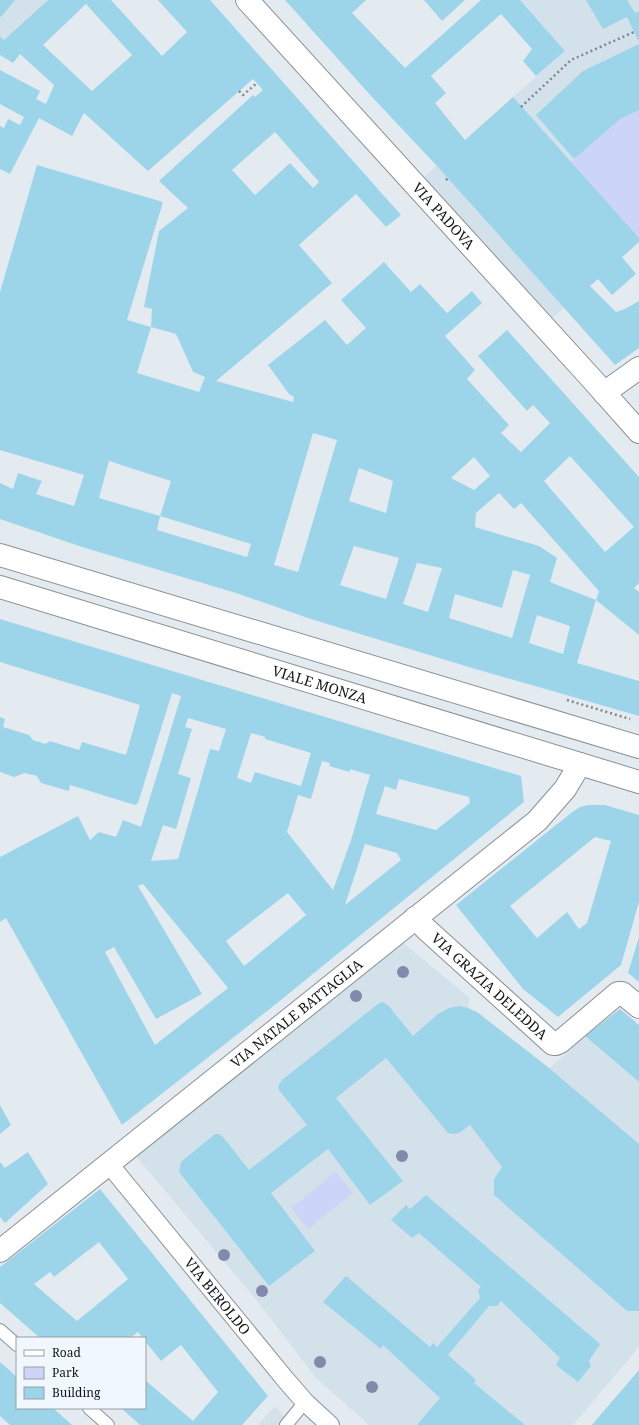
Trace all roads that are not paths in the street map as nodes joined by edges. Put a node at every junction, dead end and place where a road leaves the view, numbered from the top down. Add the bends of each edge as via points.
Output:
1 (247, 0) edge
2 (639, 368) edge
3 (604, 393) junction
4 (639, 432) edge
5 (0, 555) edge
6 (0, 586) edge
7 (639, 747) edge
8 (580, 764) junction
9 (639, 782) edge
10 (415, 918) junction
11 (639, 1007) edge
12 (109, 1164) junction
13 (0, 1251) edge
14 (0, 1330) edge
15 (16, 1344) edge
16 (305, 1402) junction
17 (90, 1409) edge
18 (108, 1425) edge
19 (286, 1425) edge
20 (330, 1425) edge

1 - 3 street, VIA PADOVA
2 - 3 street
3 - 4 street, VIA PADOVA
5 - 7 street
6 - 8 street, VIALE MONZA
8 - 9 street, VIALE MONZA
8 - 10 street, VIA NATALE BATTAGLIA via 565,789 537,821
10 - 11 street, VIA GRAZIA DELEDDA via 553,1044 560,1042 618,993 622,993
10 - 12 street, VIA NATALE BATTAGLIA
12 - 13 street, VIA NATALE BATTAGLIA
12 - 16 street, VIA BEROLDO
14 - 15 lane
16 - 19 lane
16 - 20 street, VIA BEROLDO
17 - 18 lane

